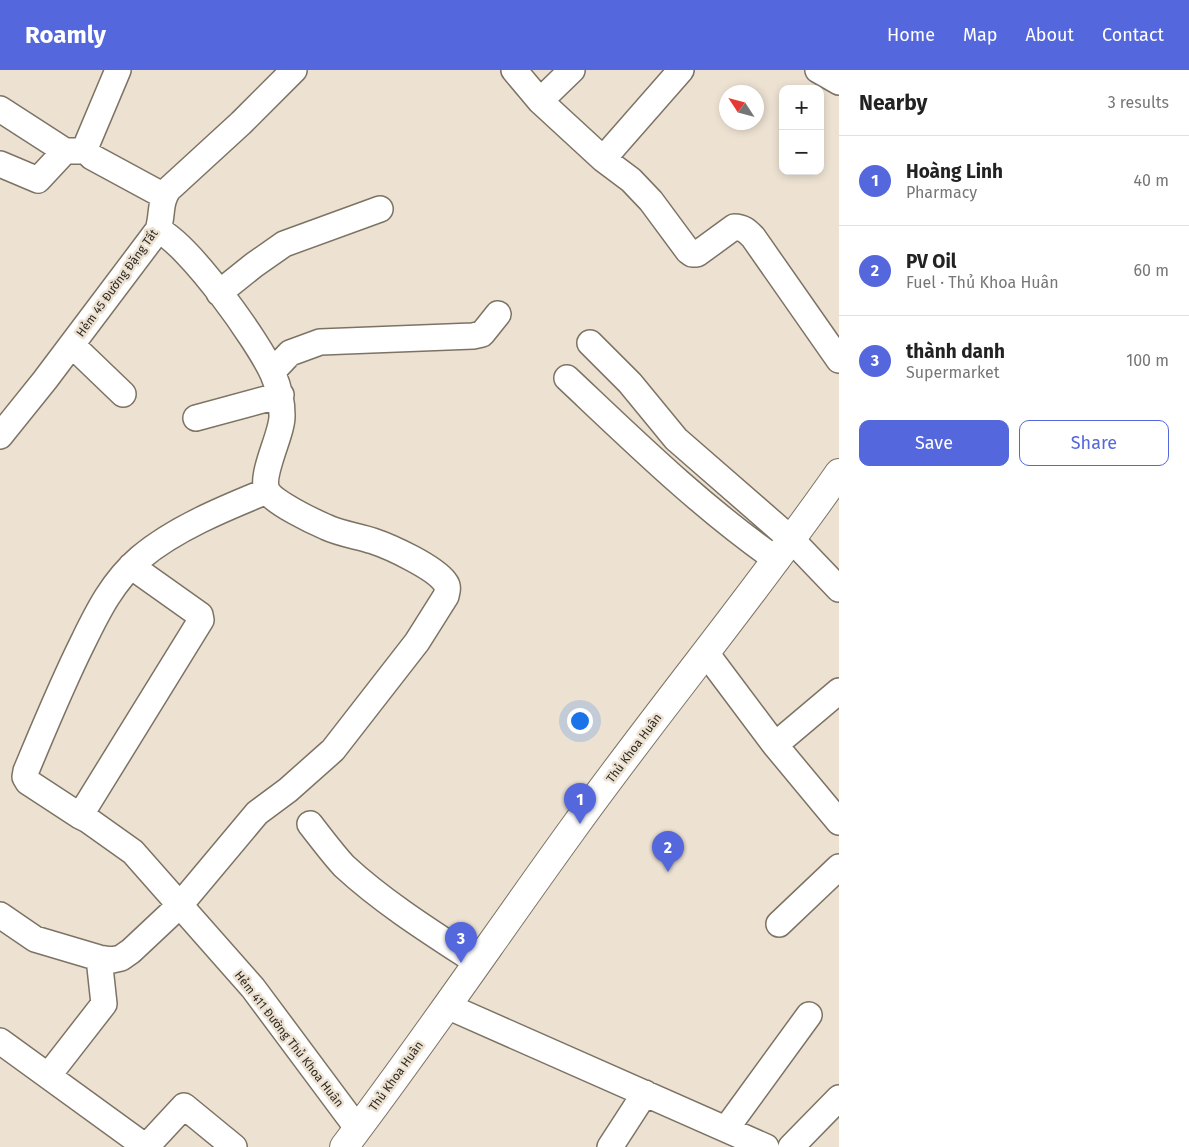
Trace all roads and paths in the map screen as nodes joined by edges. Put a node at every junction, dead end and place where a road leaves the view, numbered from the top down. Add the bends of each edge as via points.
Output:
1 (118, 70) edge
2 (294, 70) edge
3 (514, 70) edge
4 (572, 70) edge
5 (681, 70) edge
6 (818, 70) edge
7 (839, 82) edge
8 (540, 101) junction
9 (0, 109) edge
10 (76, 151) junction
11 (603, 159) junction
12 (0, 164) edge
13 (164, 196) junction
14 (380, 210) dead end
15 (158, 230) junction
16 (219, 293) junction
17 (498, 314) dead end
18 (590, 343) dead end
19 (72, 345) junction
20 (839, 360) edge
21 (567, 378) dead end
22 (276, 383) junction
23 (123, 394) dead end
24 (196, 418) dead end
25 (0, 436) edge
26 (839, 473) edge
27 (267, 491) junction
28 (784, 550) junction
29 (132, 566) junction
30 (839, 589) edge
31 (706, 653) junction
32 (839, 691) edge
33 (775, 745) junction
34 (80, 816) junction
35 (839, 822) edge
36 (310, 824) dead end
37 (839, 867) edge
38 (180, 905) junction
39 (0, 916) edge
40 (779, 924) dead end
41 (99, 958) junction
42 (478, 963) junction
43 (448, 1006) junction
44 (809, 1015) dead end
45 (0, 1041) edge
46 (48, 1076) junction
47 (645, 1093) junction
48 (839, 1098) edge
49 (726, 1129) junction
50 (349, 1142) edge
51 (146, 1147) edge
52 (234, 1147) edge
53 (610, 1147) edge
54 (766, 1147) edge
55 (791, 1147) edge

1 - 10 street via 86,146
2 - 13 street
3 - 8 street
4 - 8 street
5 - 11 street
6 - 7 street
8 - 11 street
9 - 10 street
10 - 12 street via 38,180
10 - 13 street
11 - 20 street via 651,201 692,254 697,254 734,227 747,231
13 - 15 street, Hẻm 45 Đường Đặng Tất
14 - 16 street via 284,244
15 - 16 street via 167,233 180,245
15 - 19 street, Hẻm 45 Đường Đặng Tất
16 - 22 street via 240,321
17 - 22 street via 482,334 473,336 320,342 290,353
18 - 28 street via 630,383 676,439
19 - 23 street
19 - 25 street, Hẻm 45 Đường Đặng Tất
21 - 28 street via 687,491 745,538
22 - 24 street
22 - 27 street via 282,417 265,482
26 - 28 main road, Thủ Khoa Huân
27 - 29 street, Hẻm 411 Đường Thủ Khoa Huân via 167,538
27 - 38 street via 276,500 326,527 375,541 426,566 446,583 448,590 417,642 345,737 295,784 257,813
28 - 30 street
28 - 31 main road, Thủ Khoa Huân
29 - 34 street, Hẻm 411 Đường Thủ Khoa Huân via 114,585 92,623 26,771 28,782
29 - 34 street via 200,615 201,620
31 - 33 street
31 - 42 main road, Thủ Khoa Huân via 572,830
32 - 33 street
33 - 35 street
34 - 38 street, Hẻm 411 Đường Thủ Khoa Huân via 133,852
36 - 42 street via 343,865 422,927
37 - 40 street
38 - 41 street via 121,958
38 - 50 street, Hẻm 411 Đường Thủ Khoa Huân via 253,988
39 - 41 street via 35,939
41 - 46 street via 104,1004
42 - 43 main road, Thủ Khoa Huân
43 - 47 street
43 - 50 main road, Thủ Khoa Huân
44 - 49 street
45 - 46 street
46 - 51 street
47 - 49 street
47 - 53 street
48 - 55 street
49 - 54 street
51 - 52 street via 184,1106

